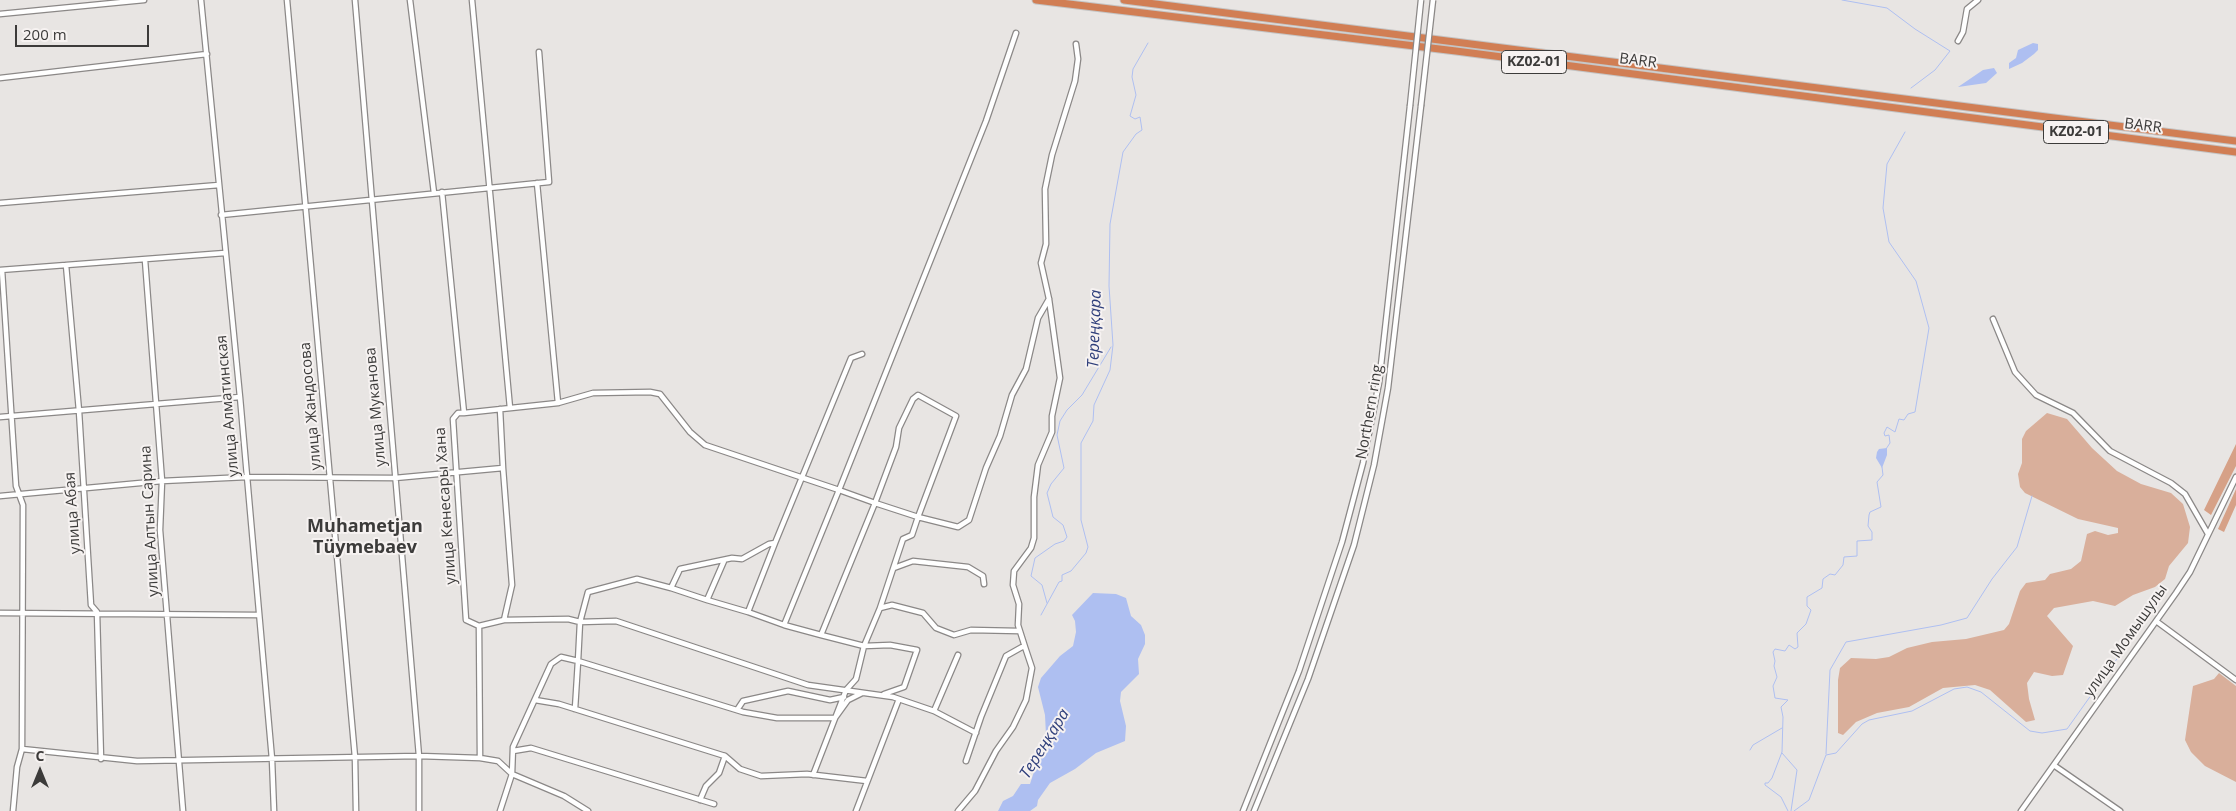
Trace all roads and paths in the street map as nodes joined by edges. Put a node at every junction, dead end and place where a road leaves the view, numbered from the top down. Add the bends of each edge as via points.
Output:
1 (144, 0) edge
2 (202, 0) edge
3 (287, 0) edge
4 (355, 0) edge
5 (410, 0) edge
6 (472, 0) edge
7 (1036, 0) edge
8 (1124, 0) edge
9 (1421, 0) edge
10 (1433, 0) edge
11 (1978, 0) edge
12 (0, 14) edge
13 (1016, 33) dead end
14 (1958, 41) dead end
15 (1076, 44) dead end
16 (539, 52) dead end
17 (206, 54) junction
18 (0, 78) edge
19 (1408, 118) junction
20 (1420, 119) junction
21 (2236, 141) edge
22 (2236, 152) edge
23 (537, 183) junction
24 (219, 185) junction
25 (490, 186) junction
26 (442, 192) junction
27 (434, 193) junction
28 (371, 201) junction
29 (0, 203) edge
30 (306, 206) junction
31 (221, 215) junction
32 (225, 253) junction
33 (145, 260) junction
34 (66, 265) junction
35 (1, 270) edge
36 (1049, 299) junction
37 (1993, 319) dead end
38 (862, 354) dead end
39 (240, 397) junction
40 (558, 403) junction
41 (156, 404) junction
42 (510, 408) junction
43 (500, 409) junction
44 (79, 411) junction
45 (464, 413) junction
46 (13, 416) junction
47 (0, 417) edge
48 (504, 468) junction
49 (457, 472) junction
50 (247, 477) junction
51 (802, 477) junction
52 (2236, 477) edge
53 (395, 478) junction
54 (330, 479) junction
55 (162, 481) junction
56 (84, 489) junction
57 (839, 490) junction
58 (19, 495) junction
59 (0, 496) edge
60 (875, 503) junction
61 (918, 517) junction
62 (2208, 534) junction
63 (775, 543) junction
64 (724, 561) junction
65 (894, 568) junction
66 (984, 584) dead end
67 (670, 588) junction
68 (707, 600) junction
69 (880, 608) junction
70 (96, 612) junction
71 (748, 612) junction
72 (0, 613) edge
73 (24, 613) junction
74 (168, 613) junction
75 (259, 615) junction
76 (504, 620) junction
77 (2156, 621) junction
78 (580, 622) junction
79 (784, 625) junction
80 (479, 626) junction
81 (1019, 631) junction
82 (821, 635) junction
83 (864, 646) junction
84 (1025, 647) junction
85 (958, 655) dead end
86 (578, 661) junction
87 (2236, 680) edge
88 (846, 690) junction
89 (864, 692) junction
90 (879, 695) junction
91 (844, 697) junction
92 (899, 699) junction
93 (535, 700) junction
94 (575, 709) junction
95 (737, 710) junction
96 (934, 711) junction
97 (835, 718) junction
98 (976, 733) junction
99 (22, 749) junction
100 (513, 751) junction
101 (419, 756) junction
102 (725, 756) junction
103 (355, 757) junction
104 (480, 758) junction
105 (101, 759) junction
106 (272, 759) junction
107 (966, 761) dead end
108 (180, 762) junction
109 (2055, 766) junction
110 (512, 774) junction
111 (813, 775) junction
112 (867, 782) junction
113 (700, 800) junction
114 (714, 804) dead end
115 (583, 809) edge
116 (13, 811) edge
117 (183, 811) edge
118 (274, 811) edge
119 (356, 811) edge
120 (419, 811) edge
121 (500, 811) edge
122 (588, 811) edge
123 (856, 811) edge
124 (958, 811) edge
125 (1243, 811) edge
126 (1254, 811) edge
127 (2021, 811) edge
128 (2120, 811) edge

1 - 12 street
2 - 17 street, улица Алматинская
3 - 30 street, улица Жандосова
4 - 28 street, улица Муканова
5 - 27 street
6 - 25 street
7 - 22 highway, BARR / KZ02-01
8 - 21 highway, BARR / KZ02-01
9 - 19 street, Northern ring, bridge
10 - 20 street, Northern ring, bridge
11 - 14 street via 1968,9
13 - 57 street via 986,120
15 - 36 street via 1075,81 1045,189 1046,244 1041,264
16 - 23 street via 549,182
17 - 18 street
17 - 24 street, улица Алматинская
19 - 20 street
19 - 125 street, Northern ring via 1379,383 1363,463 1342,542 1299,671
20 - 126 street, Northern ring via 1388,388 1374,465 1354,545 1308,679
23 - 25 street
23 - 40 street
24 - 29 street
24 - 31 street, улица Алматинская
25 - 26 street
25 - 42 street
26 - 27 street
26 - 45 street, улица Кенесары Хана
27 - 28 street
28 - 30 street
28 - 53 street, улица Муканова
30 - 31 street
30 - 54 street, улица Жандосова
31 - 32 street, улица Алматинская
32 - 33 street
32 - 39 street, улица Алматинская
33 - 34 street
33 - 41 street, улица Алтын Сарина
34 - 35 street
34 - 44 street, улица Абая
35 - 46 street
36 - 61 street via 1038,318 1026,369 1012,395 969,520 958,526
36 - 81 street via 1060,378 1052,432 1038,465 1032,543 1014,571
37 - 62 street via 2015,372 2036,396 2073,413 2110,451 2171,483 2184,494
38 - 51 street via 851,358
39 - 41 street
39 - 50 street, улица Алматинская
40 - 42 street
40 - 51 street via 593,392 660,394 690,432 705,445
41 - 44 street
41 - 55 street, улица Алтын Сарина
42 - 43 street
43 - 45 street
43 - 48 street
44 - 46 street
44 - 56 street, улица Абая
45 - 49 street, улица Кенесары Хана via 453,419
46 - 47 street
46 - 58 street
48 - 49 street
48 - 76 street via 512,585
49 - 53 street
49 - 80 street, улица Кенесары Хана via 466,620
50 - 54 street
50 - 55 street
50 - 75 street, улица Алматинская
51 - 57 street
51 - 63 street
52 - 62 street, улица Момышулы
53 - 54 street
53 - 101 street, улица Муканова
54 - 103 street, улица Жандосова
55 - 56 street
55 - 74 street, улица Алтын Сарина via 160,530
56 - 58 street
56 - 70 street, улица Абая via 91,605
57 - 60 street
57 - 79 street
58 - 59 street
58 - 73 street via 23,505
60 - 61 street
60 - 61 street via 896,447 899,428 918,395 956,416
60 - 82 street
61 - 65 street via 912,535 903,539
62 - 77 street, улица Момышулы via 2190,572
63 - 64 street via 742,559
63 - 71 street
64 - 67 street via 680,569
64 - 68 street
65 - 66 street via 913,560 968,567 983,576
65 - 69 street
67 - 68 street
67 - 78 street via 637,579 588,592
68 - 71 street
69 - 81 street via 892,605 923,613 936,628 954,635 971,630
69 - 83 street
70 - 73 street
70 - 74 street
70 - 105 street, улица Абая
71 - 79 street
72 - 73 street
73 - 99 street
74 - 75 street
74 - 108 street, улица Алтын Сарина
75 - 106 street, улица Алматинская
76 - 78 street via 568,618
76 - 80 street
77 - 87 street
77 - 109 street, улица Момышулы
78 - 86 street
78 - 88 street via 616,621 808,685
79 - 82 street
80 - 104 street
81 - 84 street
82 - 83 street
83 - 88 street via 856,679
83 - 90 street via 890,645 916,650 904,687
84 - 98 street via 1006,656
84 - 124 street via 1032,668 1026,700 975,791
85 - 96 street
86 - 93 street via 561,657 551,664
86 - 94 street
86 - 95 street
88 - 89 street
88 - 91 street
89 - 90 street
89 - 97 street via 848,700
90 - 92 street
91 - 95 street via 830,700 788,690 743,701
91 - 97 street
92 - 96 street
92 - 112 street
93 - 94 street
93 - 100 street
94 - 102 street
95 - 97 street via 777,718
96 - 98 street
97 - 111 street
98 - 107 street
99 - 105 street
99 - 116 street
100 - 110 street
100 - 113 street via 531,748
101 - 103 street
101 - 104 street
101 - 120 street, улица Муканова
102 - 111 street via 740,769 761,776
102 - 113 street via 719,773 706,786
103 - 106 street
103 - 119 street, улица Жандосова
104 - 110 street via 498,761
105 - 108 street
106 - 108 street
106 - 118 street, улица Алматинская
108 - 117 street, улица Алтын Сарина
109 - 127 street, улица Момышулы
109 - 128 street
110 - 115 street via 564,796
110 - 121 street
111 - 112 street
112 - 123 street
113 - 114 street
115 - 122 street

